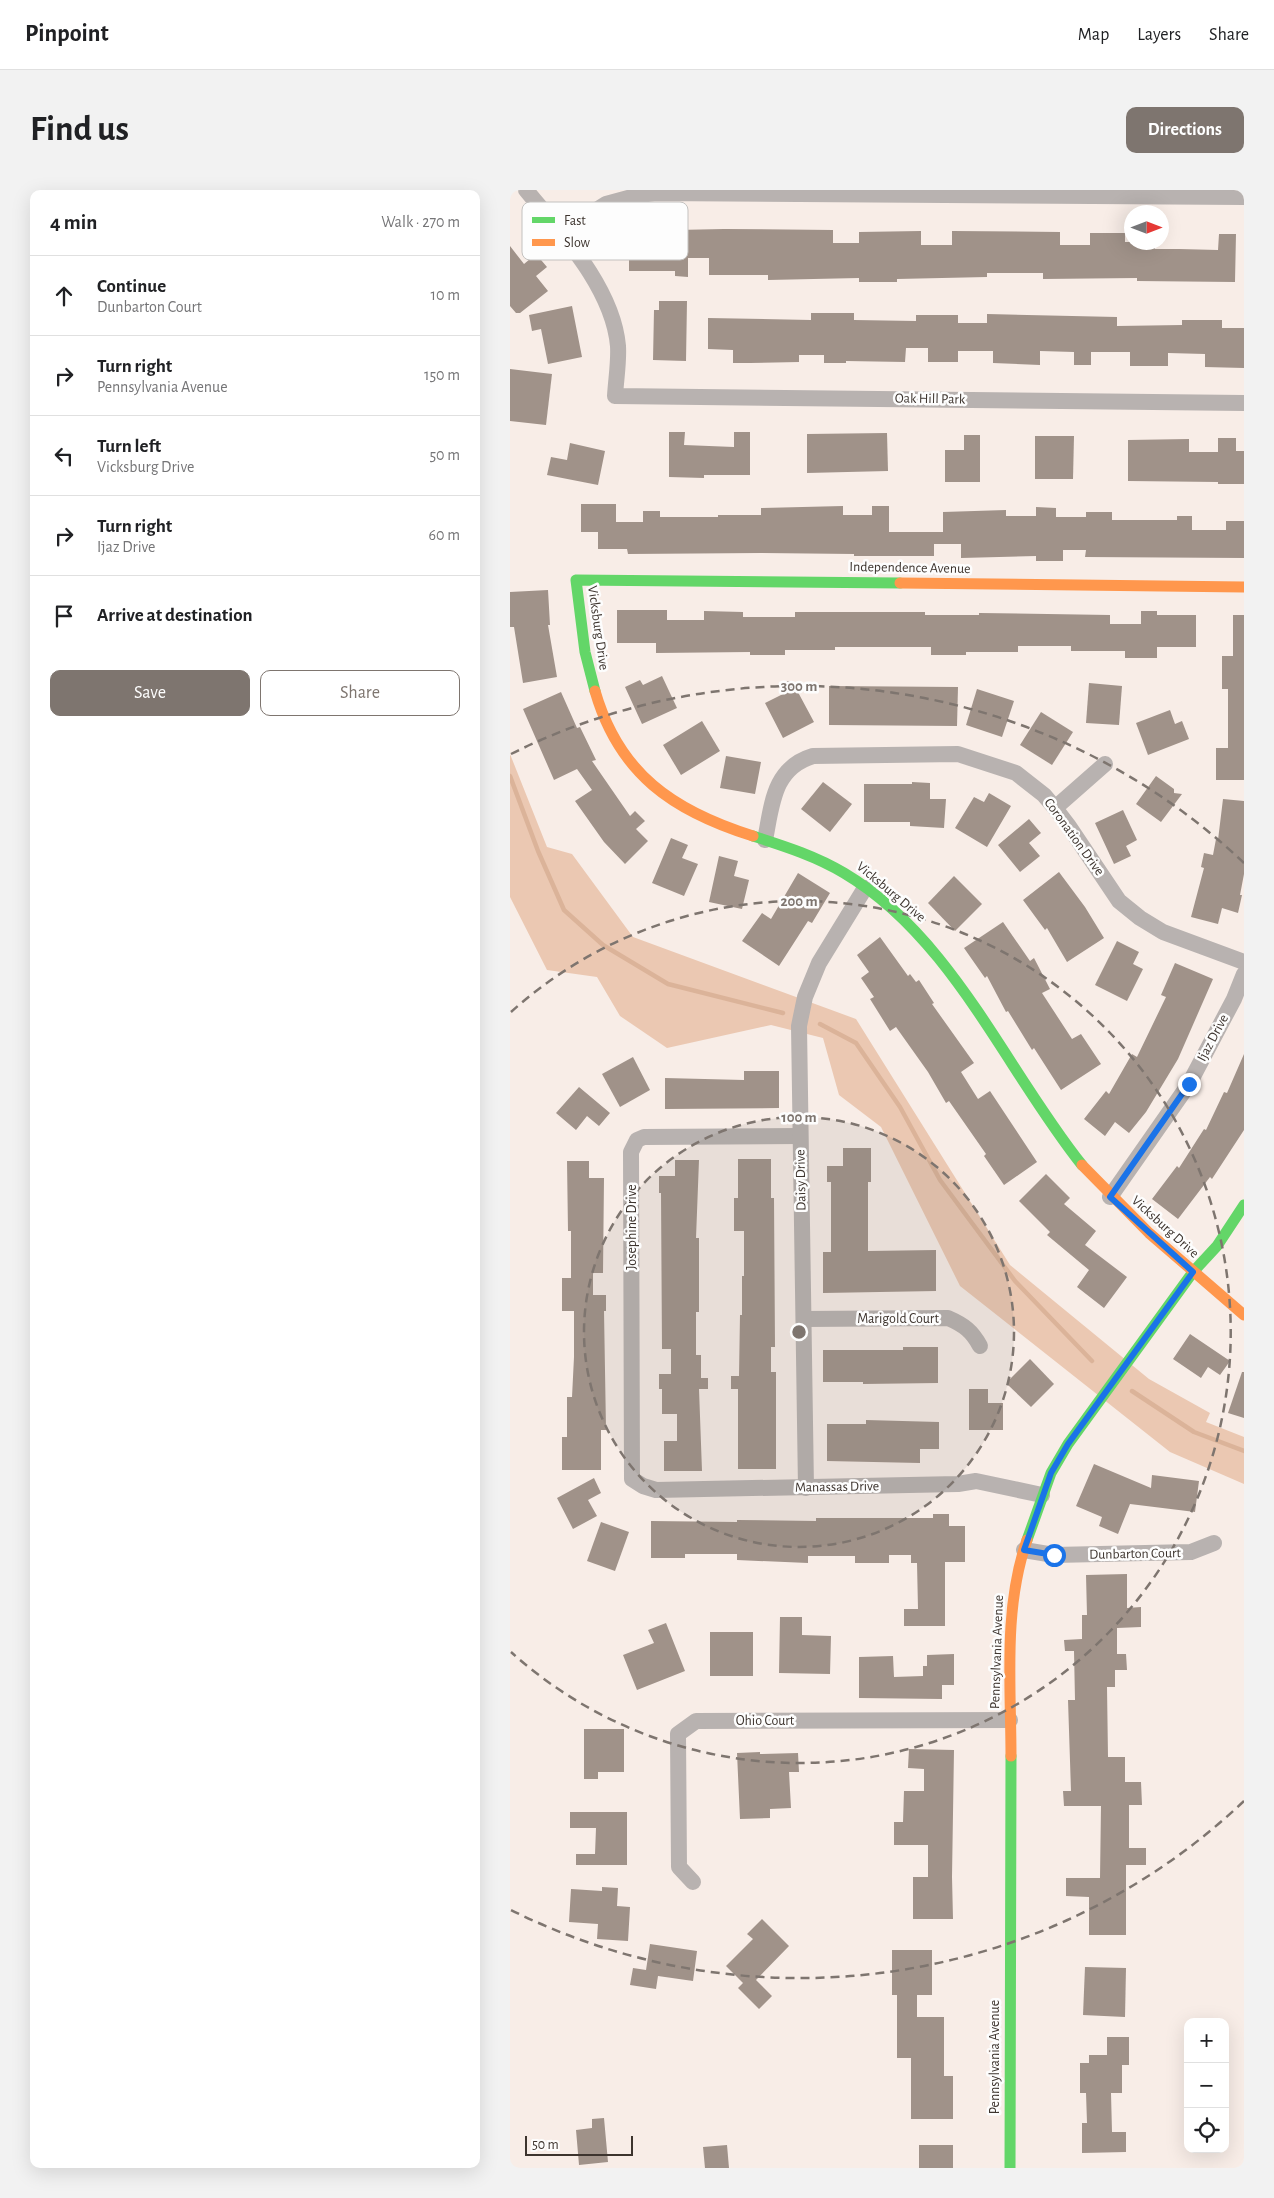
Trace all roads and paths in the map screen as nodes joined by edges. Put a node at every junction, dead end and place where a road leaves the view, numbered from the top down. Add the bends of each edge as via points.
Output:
1 (526, 190) edge
2 (1244, 197) edge
3 (535, 202) edge
4 (613, 202) edge
5 (583, 260) edge
6 (1244, 403) edge
7 (576, 580) joint
8 (1244, 587) edge
9 (1105, 764) dead end
10 (1055, 808) junction
11 (765, 840) junction
12 (865, 888) junction
13 (1244, 962) edge
14 (1244, 974) edge
15 (800, 1136) junction
16 (1110, 1197) junction
17 (1244, 1205) edge
18 (1193, 1272) junction
19 (1244, 1315) edge
20 (804, 1319) junction
21 (980, 1346) dead end
22 (632, 1479) joint
23 (806, 1488) junction
24 (1042, 1495) junction
25 (1214, 1542) dead end
26 (1024, 1550) junction
27 (1010, 1720) junction
28 (693, 1882) dead end
29 (1010, 2168) edge

1 - 3 street
2 - 4 street via 656,193
5 - 6 street, Oak Hill Park via 612,319 618,346 615,396
7 - 8 street, Independence Avenue
7 - 11 street, Vicksburg Drive via 592,688 609,729 631,765 681,808 710,822
9 - 10 street
10 - 11 street, Coronation Drive via 1016,773 958,754 813,756 798,760 777,783
10 - 13 street, Coronation Drive via 1119,901 1163,932
11 - 12 street, Vicksburg Drive via 804,853 845,873
12 - 15 street, Daisy Drive via 819,963 805,997 798,1026
12 - 16 street, Vicksburg Drive via 908,923 936,955 1063,1142
14 - 16 street, Ijaz Drive via 1189,1084
15 - 20 street, Daisy Drive
15 - 22 street, Josephine Drive via 644,1137 637,1140 631,1152
16 - 18 street, Vicksburg Drive
17 - 18 street, Pennsylvania Avenue via 1217,1246
18 - 19 street, Vicksburg Drive
18 - 24 street, Pennsylvania Avenue via 1068,1444
20 - 21 street, Marigold Court via 948,1318 964,1325
20 - 23 street, Daisy Drive
22 - 23 street, Manassas Drive via 656,1490
23 - 24 street, Manassas Drive via 976,1481
24 - 26 street, Pennsylvania Avenue
25 - 26 street, Dunbarton Court via 1191,1552 1054,1555
26 - 27 street, Pennsylvania Avenue via 1014,1587 1010,1631
27 - 28 street, Ohio Court via 696,1722 678,1734 679,1866
27 - 29 street, Pennsylvania Avenue

